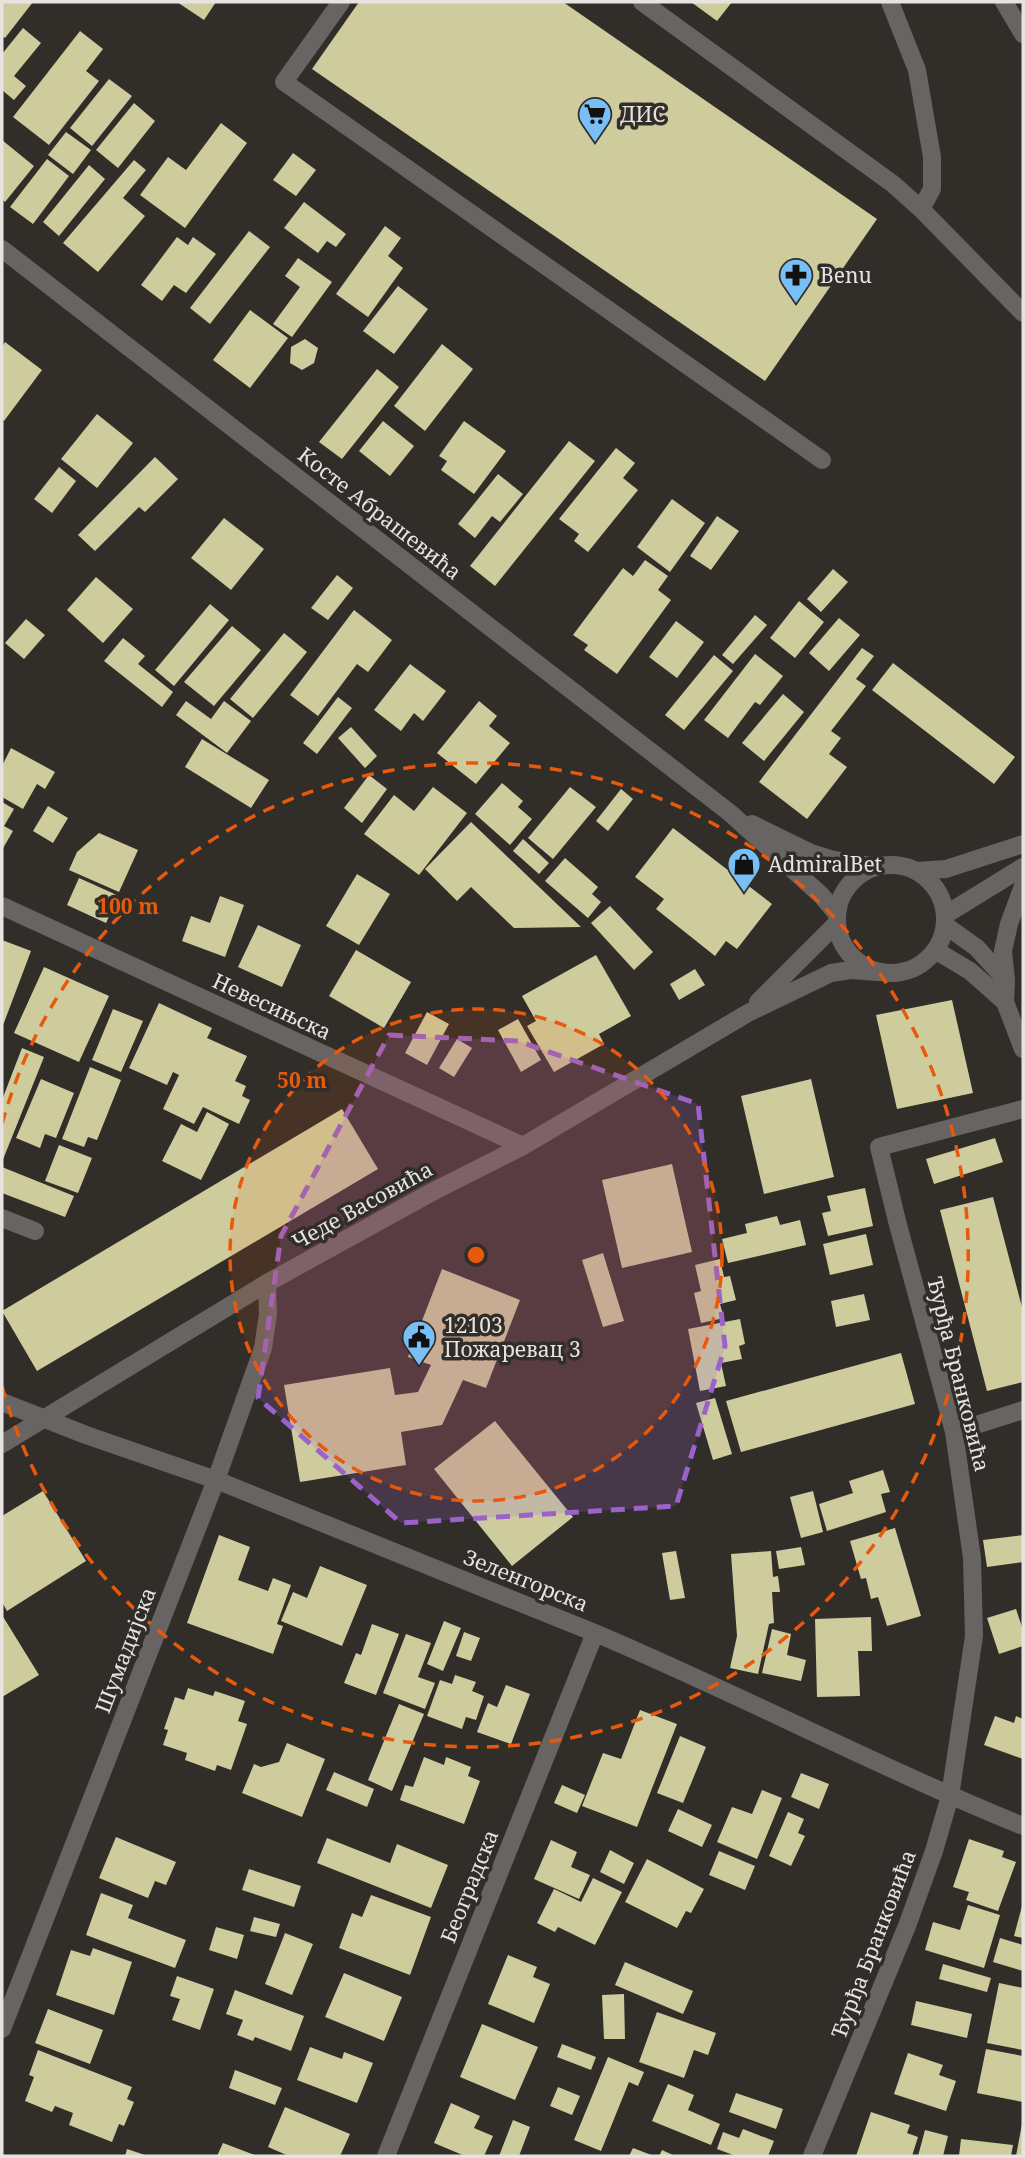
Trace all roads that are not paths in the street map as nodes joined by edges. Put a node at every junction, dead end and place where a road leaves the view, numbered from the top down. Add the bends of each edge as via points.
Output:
1 (341, 2) edge
2 (642, 2) edge
3 (890, 2) edge
4 (1004, 2) edge
5 (1023, 34) edge
6 (921, 209) junction
7 (2, 249) edge
8 (1023, 313) edge
9 (822, 460) dead end
10 (730, 813) junction
11 (1023, 844) edge
12 (876, 867) junction
13 (1023, 867) edge
14 (917, 871) junction
15 (1023, 886) edge
16 (2, 906) edge
17 (837, 918) junction
18 (945, 920) junction
19 (935, 950) junction
20 (878, 972) junction
21 (1006, 980) junction
22 (1005, 1002) junction
23 (748, 1013) junction
24 (1023, 1049) edge
25 (1023, 1109) edge
26 (523, 1146) junction
27 (2, 1219) edge
28 (35, 1231) dead end
29 (267, 1283) junction
30 (2, 1402) edge
31 (1023, 1410) edge
32 (44, 1419) junction
33 (954, 1432) junction
34 (2, 1444) edge
35 (216, 1480) junction
36 (595, 1633) junction
37 (950, 1796) junction
38 (1023, 1826) edge
39 (2, 2029) edge
40 (386, 2156) edge
41 (812, 2156) edge

1 - 9 street via 284,82
2 - 6 street
3 - 6 street via 917,70 932,157 932,189
4 - 5 street
6 - 8 street
7 - 10 street, Косте Абрашевића
10 - 12 street, Косте Абрашевића via 811,853
10 - 17 street, Косте Абрашевића via 821,895
11 - 14 street via 946,869
12 - 14 street
12 - 17 street via 849,884
13 - 18 street
14 - 18 street via 937,890
15 - 21 street via 1003,951
16 - 26 street, Невесињска
17 - 20 street via 850,954
17 - 23 street, Чеде Васовића
18 - 19 street
18 - 21 street
19 - 20 street via 910,970
19 - 22 street via 971,971
20 - 23 street, Чеде Васовића via 831,973
21 - 22 street
22 - 24 street
23 - 26 street, Чеде Васовића
25 - 33 street, Ђурђа Бранковића via 879,1147
26 - 29 street, Чеде Васовића
27 - 28 street
29 - 32 street, Чеде Васовића
29 - 35 street, Шумадијска via 263,1348
30 - 32 street, Зеленгорска
31 - 33 street
32 - 34 street, Чеде Васовића
32 - 35 street, Зеленгорска
33 - 37 street, Ђурђа Бранковића via 972,1558 974,1636
35 - 36 street, Зеленгорска
35 - 39 street, Шумадијска
36 - 37 street, Зеленгорска
36 - 40 street, Београдска
37 - 38 street, Зеленгорска
37 - 41 street, Ђурђа Бранковића via 907,1926

